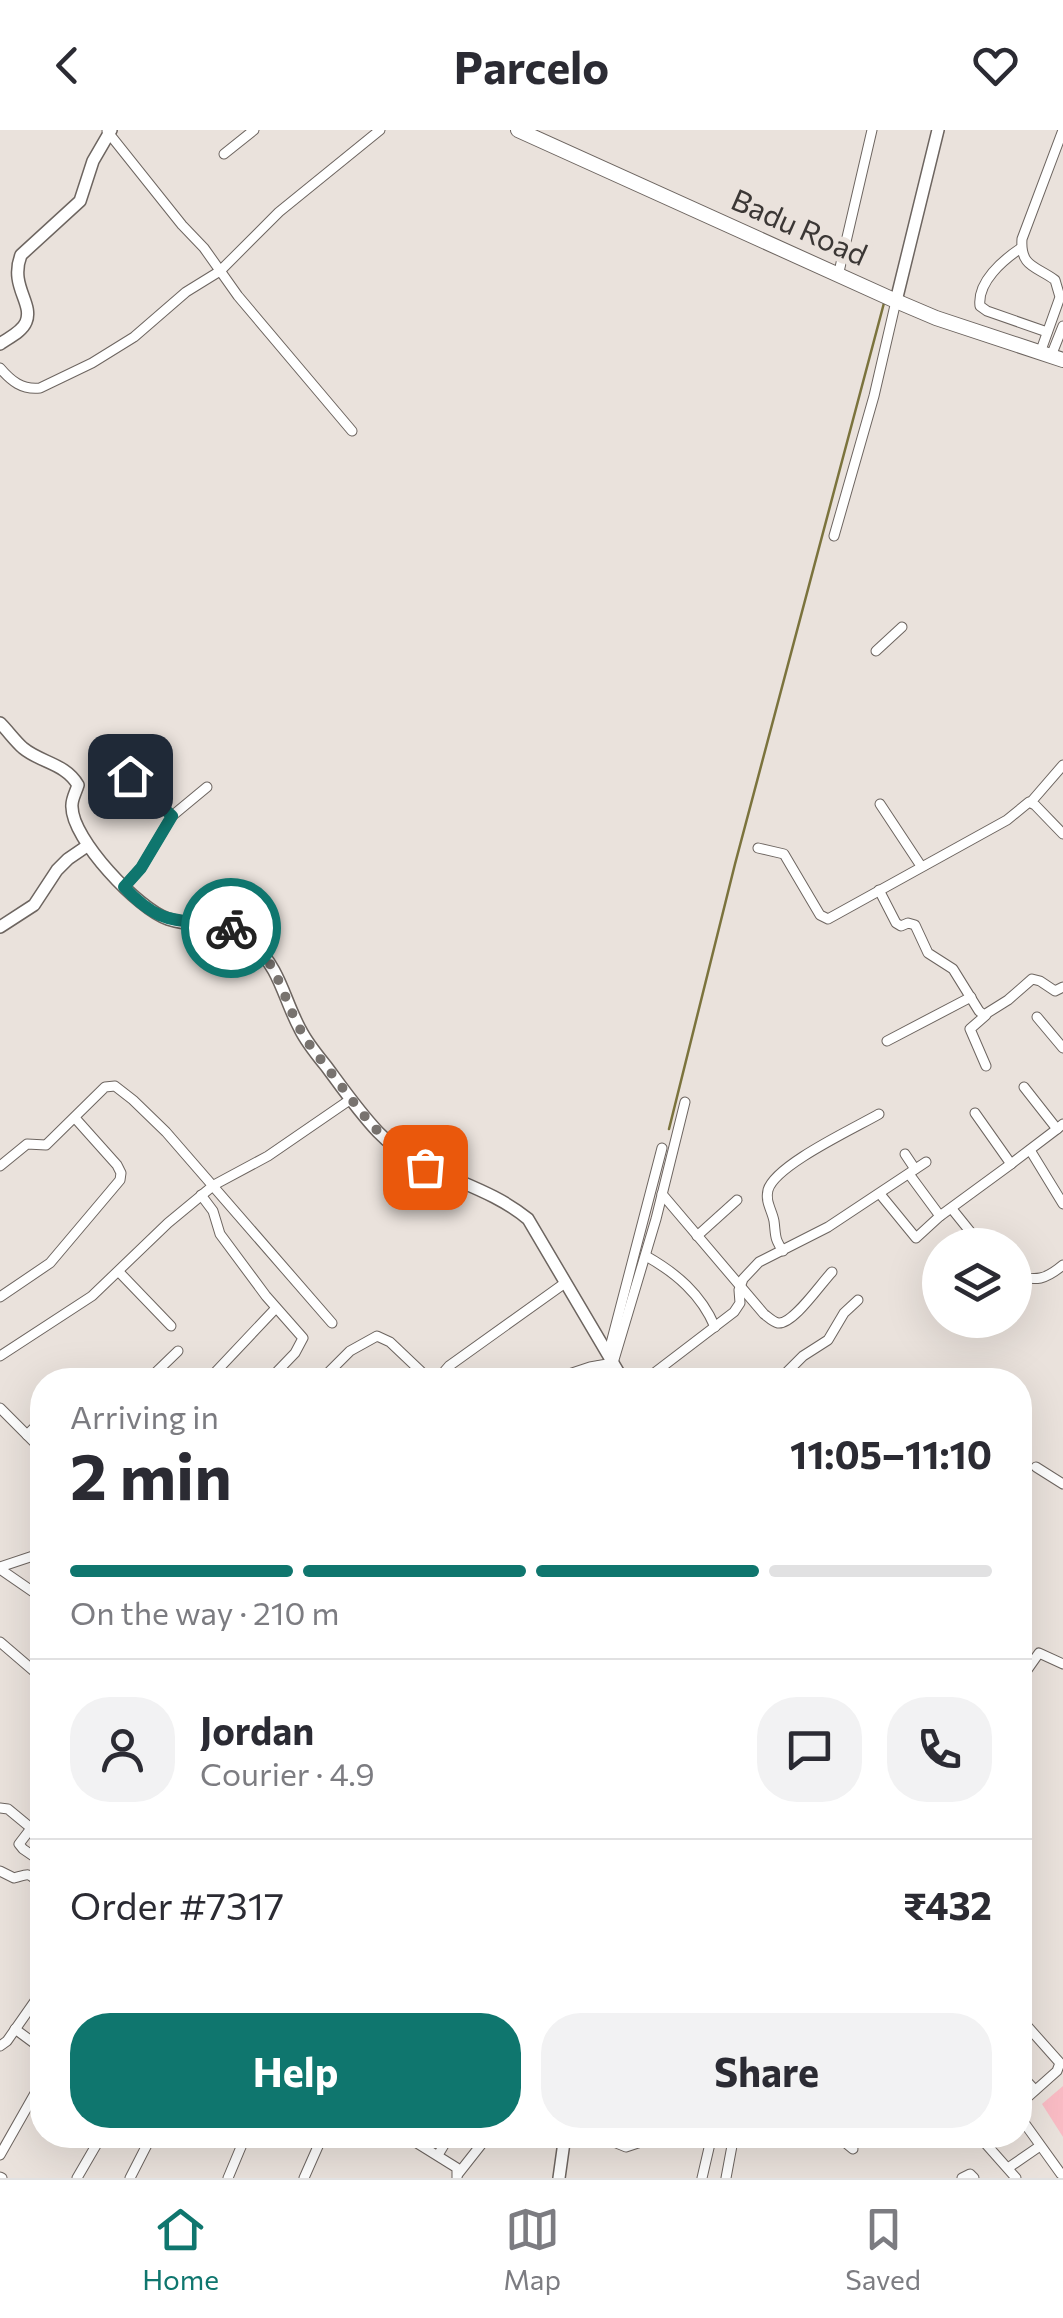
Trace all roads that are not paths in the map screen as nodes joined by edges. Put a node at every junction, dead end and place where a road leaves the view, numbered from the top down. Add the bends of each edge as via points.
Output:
1 (254, 130) edge
2 (380, 130) edge
3 (518, 130) edge
4 (872, 130) edge
5 (938, 130) edge
6 (1063, 130) edge
7 (109, 131) edge
8 (224, 154) dead end
9 (1021, 248) junction
10 (220, 271) junction
11 (838, 276) junction
12 (1050, 276) junction
13 (1063, 278) edge
14 (896, 301) junction
15 (1063, 326) edge
16 (1047, 332) junction
17 (0, 344) edge
18 (1051, 356) edge
19 (0, 368) edge
20 (352, 431) dead end
21 (834, 536) dead end
22 (902, 627) dead end
23 (876, 651) dead end
24 (0, 723) edge
25 (1063, 765) edge
26 (130, 776) dead end
27 (207, 786) dead end
28 (1032, 802) junction
29 (880, 804) dead end
30 (172, 816) junction
31 (1063, 834) edge
32 (87, 846) junction
33 (758, 848) dead end
34 (921, 866) junction
35 (124, 887) junction
36 (879, 890) junction
37 (0, 927) edge
38 (1060, 992) edge
39 (971, 997) junction
40 (986, 1015) junction
41 (1038, 1017) dead end
42 (887, 1042) dead end
43 (1063, 1048) edge
44 (986, 1066) dead end
45 (1024, 1087) dead end
46 (350, 1098) junction
47 (685, 1102) dead end
48 (975, 1113) dead end
49 (879, 1114) dead end
50 (75, 1118) junction
51 (1060, 1126) edge
52 (662, 1148) dead end
53 (1030, 1150) junction
54 (905, 1154) dead end
55 (926, 1162) dead end
56 (1012, 1164) junction
57 (0, 1166) edge
58 (912, 1172) junction
59 (214, 1185) junction
60 (662, 1194) junction
61 (880, 1194) junction
62 (201, 1195) junction
63 (736, 1200) dead end
64 (1063, 1204) edge
65 (952, 1209) junction
66 (940, 1216) junction
67 (968, 1228) edge
68 (697, 1236) junction
69 (782, 1251) junction
70 (646, 1256) junction
71 (1063, 1265) edge
72 (119, 1272) junction
73 (832, 1272) dead end
74 (1032, 1279) edge
75 (565, 1283) junction
76 (740, 1284) junction
77 (0, 1297) edge
78 (858, 1300) dead end
79 (276, 1308) junction
80 (332, 1323) dead end
81 (171, 1326) dead end
82 (715, 1327) junction
83 (178, 1351) dead end
84 (0, 1356) edge
85 (611, 1359) junction
86 (598, 1366) joint
87 (160, 1368) edge
88 (219, 1368) edge
89 (281, 1368) edge
90 (332, 1368) edge
91 (417, 1368) edge
92 (447, 1368) edge
93 (591, 1368) edge
94 (616, 1368) edge
95 (661, 1368) edge
96 (791, 1368) edge
97 (0, 1408) edge
98 (30, 1432) edge
99 (27, 1435) junction
100 (30, 1438) edge
101 (1036, 1467) dead end
102 (1063, 1484) edge
103 (30, 1557) edge
104 (0, 1568) edge
105 (30, 1589) edge
106 (0, 1642) edge
107 (1032, 1663) edge
108 (1063, 1664) edge
109 (30, 1668) edge
110 (0, 1808) edge
111 (30, 1827) edge
112 (30, 1829) edge
113 (30, 1854) edge
114 (0, 1871) edge
115 (30, 1875) edge
116 (30, 2007) edge
117 (0, 2027) edge
118 (13, 2032) junction
119 (1032, 2032) edge
120 (30, 2041) edge
121 (0, 2046) edge
122 (1032, 2087) edge
123 (1035, 2090) junction
124 (1032, 2093) edge
125 (30, 2102) edge
126 (1032, 2135) edge
127 (1040, 2146) junction
128 (94, 2148) edge
129 (145, 2148) edge
130 (241, 2148) edge
131 (317, 2148) edge
132 (426, 2148) edge
133 (442, 2148) edge
134 (479, 2148) edge
135 (563, 2148) edge
136 (709, 2148) edge
137 (732, 2148) edge
138 (990, 2148) edge
139 (0, 2154) edge
140 (438, 2155) junction
141 (1008, 2168) junction
142 (1061, 2174) edge
143 (458, 2176) edge
144 (76, 2178) edge
145 (130, 2178) edge
146 (228, 2178) edge
147 (304, 2178) edge
148 (558, 2178) edge
149 (702, 2178) edge
150 (726, 2178) edge
151 (962, 2178) edge
152 (974, 2178) edge
153 (1016, 2178) edge

1 - 8 street
2 - 10 street via 278,212
3 - 11 main road, Badu Road
4 - 11 street
5 - 14 street
6 - 9 street
7 - 10 street
7 - 17 street via 80,200 21,255 16,278 27,320
9 - 12 street via 1027,263
9 - 16 street via 979,292 980,306
10 - 19 street via 116,350 40,388 19,386
10 - 20 street
11 - 14 main road, Badu Road
12 - 13 street
12 - 16 street via 1060,298
14 - 18 main road, Badu Road
14 - 21 street
15 - 18 street
16 - 18 street
22 - 23 street
24 - 32 street via 23,748 76,780 72,808
25 - 28 street
26 - 30 street
27 - 30 street
28 - 31 street
28 - 34 street
29 - 34 street
30 - 35 street
32 - 35 street
32 - 37 street via 58,870 34,905
33 - 36 street via 784,854 826,919
34 - 36 street
35 - 46 street via 168,919 230,927 252,942 272,966 300,1031
36 - 39 street via 896,922 914,925 930,956 953,968
38 - 40 street via 1032,979
39 - 40 street
39 - 42 street
40 - 44 street via 970,1028
41 - 43 street
45 - 51 street
46 - 59 street
46 - 75 street via 411,1160 517,1210
47 - 60 street
48 - 56 street
49 - 69 street via 772,1181 767,1198
50 - 57 street via 46,1146 27,1144
50 - 59 street via 105,1087 115,1086
50 - 77 street via 117,1165 120,1180 50,1263
51 - 53 street
52 - 85 street
53 - 56 street
53 - 64 street
54 - 58 street
55 - 58 street
56 - 65 street
58 - 61 street
58 - 66 street
59 - 62 street
59 - 80 street
60 - 68 street
60 - 70 street
61 - 66 street via 916,1238
61 - 69 street
62 - 72 street
62 - 79 street via 220,1234
63 - 68 street
65 - 66 street
65 - 67 street
68 - 76 street
69 - 76 street via 759,1262
70 - 82 street via 688,1286
70 - 85 street
71 - 74 street
72 - 81 street
72 - 84 street
73 - 76 street via 782,1323 764,1314
75 - 85 street
75 - 92 street
76 - 82 street via 738,1308
78 - 96 street via 828,1340
79 - 88 street
79 - 89 street via 302,1338
82 - 95 street
83 - 87 street
85 - 86 street
85 - 94 street
86 - 93 street
90 - 91 street via 377,1336
97 - 99 street
98 - 99 street
99 - 100 street
101 - 102 street
103 - 104 street
104 - 105 street
106 - 109 street
107 - 108 street via 1039,1653
110 - 111 street
112 - 113 street via 20,1847
114 - 115 street
116 - 118 street
117 - 118 street
118 - 120 street
118 - 121 street
119 - 123 street via 1060,2063
122 - 123 street
123 - 124 street
125 - 139 street
126 - 127 street
127 - 141 street
127 - 142 street
128 - 144 street
129 - 145 street
130 - 146 street
131 - 147 street
132 - 140 street
133 - 140 street
134 - 143 street
135 - 148 street
136 - 149 street
137 - 150 street
138 - 141 street
140 - 143 street
141 - 153 street
151 - 152 street

